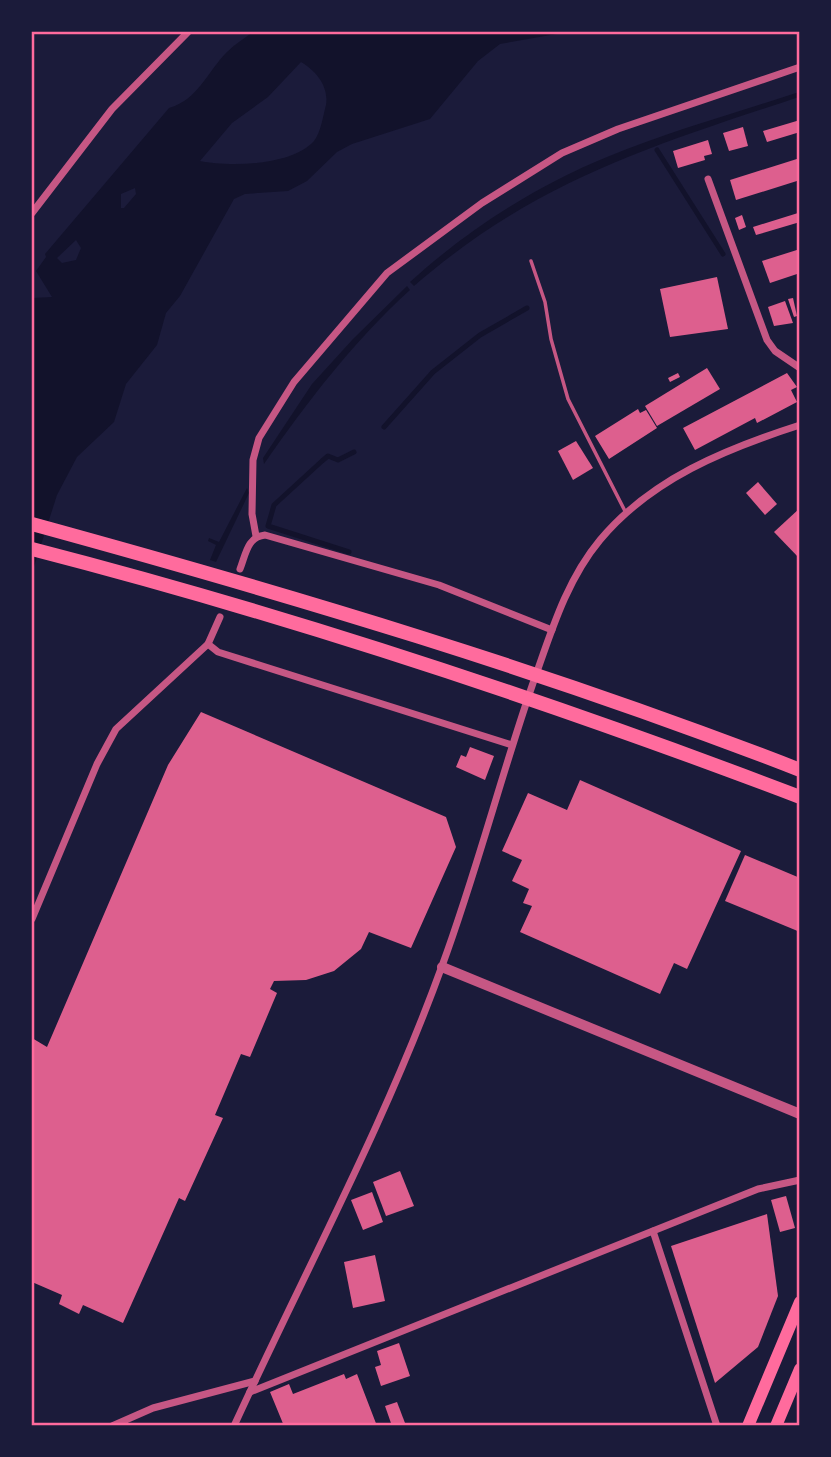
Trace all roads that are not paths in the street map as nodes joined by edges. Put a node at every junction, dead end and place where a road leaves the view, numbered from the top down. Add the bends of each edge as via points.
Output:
1 (188, 32) edge
2 (800, 67) edge
3 (708, 179) dead end
4 (32, 213) edge
5 (531, 261) dead end
6 (800, 368) edge
7 (800, 425) edge
8 (626, 513) junction
9 (32, 524) edge
10 (256, 536) junction
11 (32, 549) edge
12 (235, 574) junction
13 (220, 617) dead end
14 (552, 630) junction
15 (208, 644) junction
16 (512, 746) junction
17 (800, 769) edge
18 (800, 799) edge
19 (32, 919) edge
20 (442, 967) junction
21 (800, 1114) edge
22 (800, 1180) edge
23 (653, 1231) junction
24 (800, 1302) edge
25 (800, 1369) edge
26 (255, 1381) junction
27 (249, 1392) junction
28 (112, 1426) edge
29 (234, 1426) edge
30 (717, 1426) edge
31 (748, 1426) edge
32 (776, 1426) edge

1 - 4 street via 112,109
2 - 10 street via 618,129 562,153 482,203 387,273 294,382 259,438 253,460
3 - 6 street via 767,340
5 - 8 lane via 568,399
7 - 8 street via 682,472
8 - 14 street via 577,572
9 - 12 highway
10 - 12 street
10 - 14 street via 439,585
11 - 18 highway via 220,600 502,689
12 - 17 highway via 565,684
13 - 15 street
14 - 16 street
15 - 16 street via 218,652
15 - 19 street via 116,729
16 - 20 street
20 - 21 street
20 - 26 street via 377,1124
22 - 23 street via 758,1189
23 - 27 street
23 - 30 street
24 - 31 highway
25 - 32 highway
26 - 27 street
26 - 28 street via 153,1408
27 - 29 street

